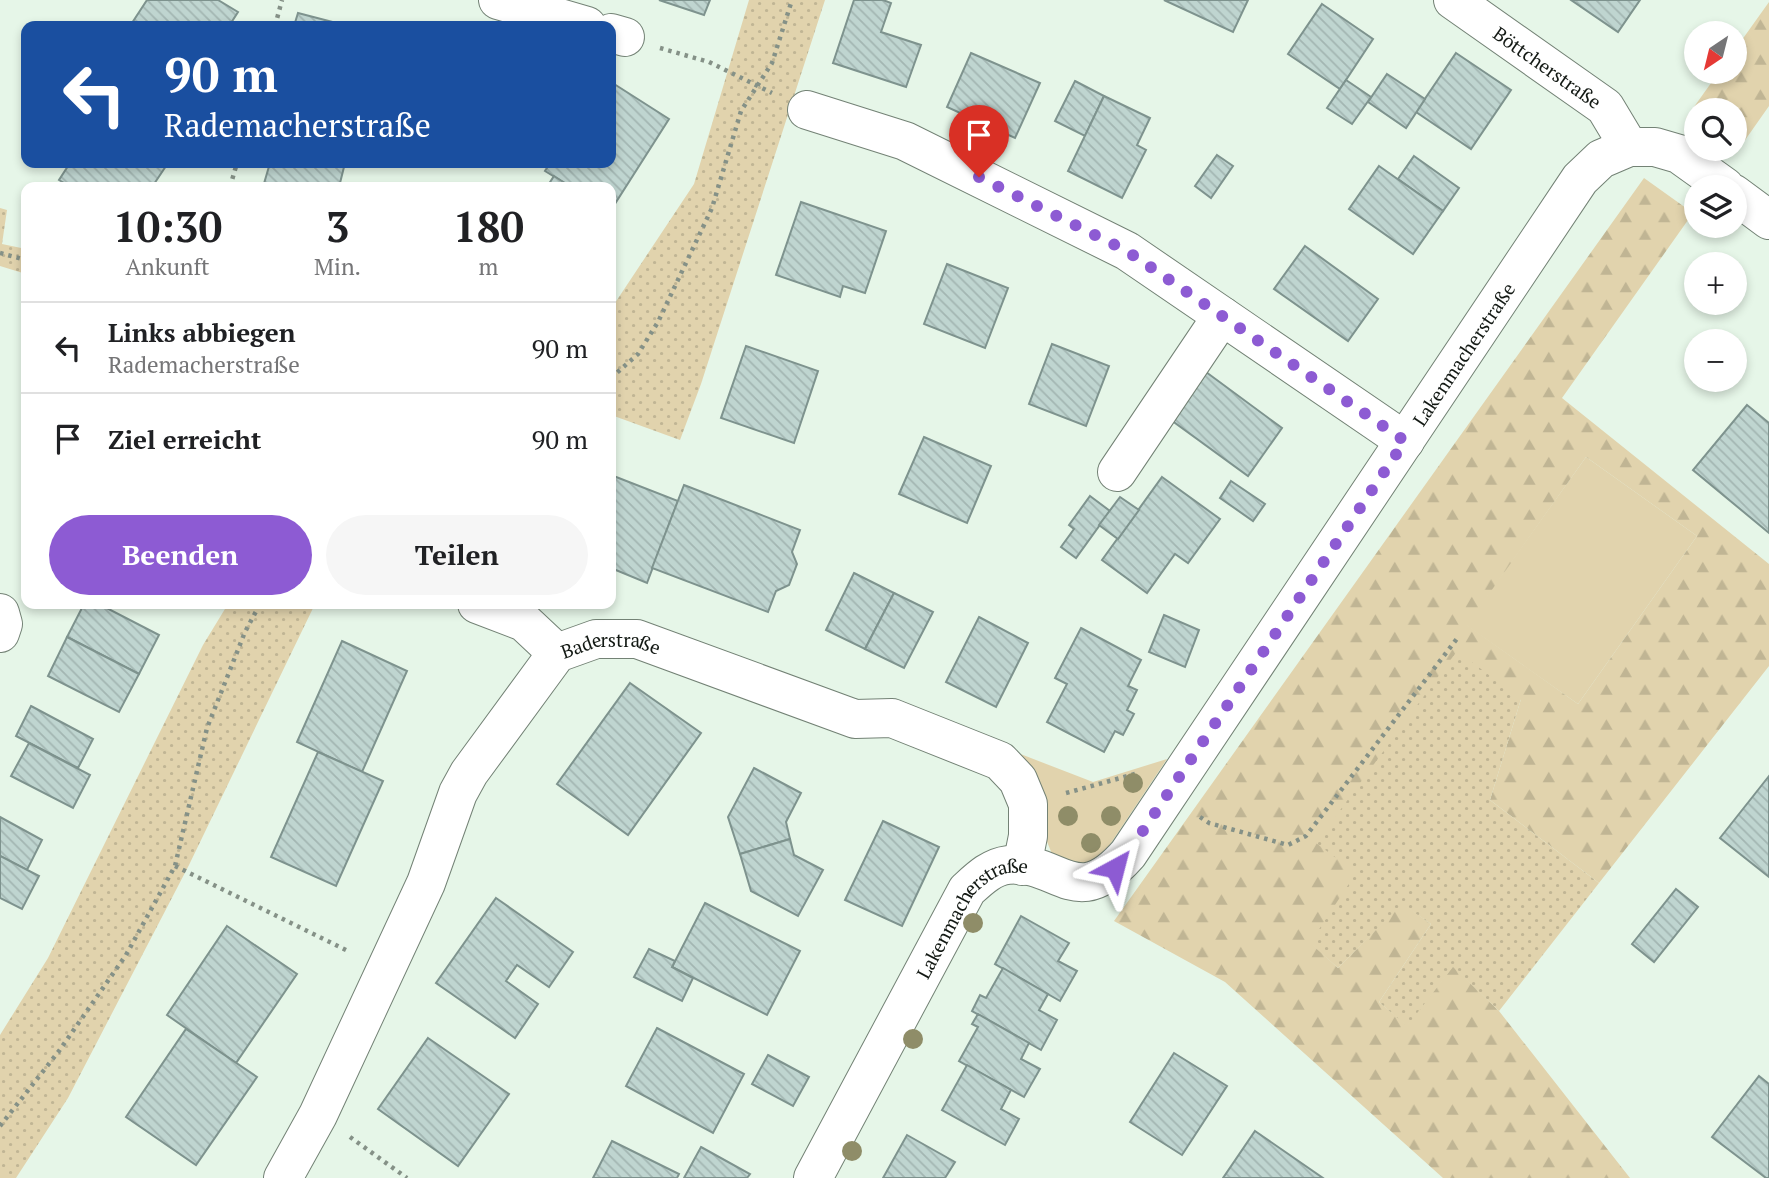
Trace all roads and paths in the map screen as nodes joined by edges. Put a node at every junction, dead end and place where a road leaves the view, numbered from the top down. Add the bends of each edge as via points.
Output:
1 (282, 0) edge
2 (498, 0) edge
3 (792, 0) edge
4 (1453, 0) edge
5 (276, 21) edge
6 (570, 21) edge
7 (618, 35) edge
8 (757, 86) junction
9 (807, 110) joint
10 (1629, 148) junction
11 (1708, 175) edge
12 (1747, 204) edge
13 (1769, 220) edge
14 (0, 253) edge
15 (21, 259) edge
16 (1222, 316) junction
17 (616, 374) edge
18 (1405, 441) junction
19 (1117, 472) dead end
20 (258, 609) edge
21 (490, 609) edge
22 (0, 613) edge
23 (0, 633) edge
24 (1459, 636) dead end
25 (557, 653) junction
26 (1173, 786) junction
27 (1028, 804) junction
28 (175, 866) junction
29 (1023, 866) junction
30 (386, 969) junction
31 (318, 1115) junction
32 (0, 1126) edge
33 (283, 1178) edge
34 (407, 1178) edge
35 (813, 1178) edge

1 - 5 path
2 - 6 street
3 - 8 path via 772,63
4 - 10 street, Böttcherstraße via 1605,107
7 - 8 path via 709,62
8 - 9 path
8 - 17 path via 741,111 712,208 658,322 638,354
9 - 16 street via 905,141 1127,251
10 - 11 street via 1655,147 1679,154
10 - 18 street, Lakenmacherstraße via 1601,159 1580,180
12 - 13 street
14 - 15 path
16 - 18 street
16 - 19 street
18 - 26 street, Lakenmacherstraße
20 - 28 path via 207,728
21 - 25 street via 524,622
22 - 23 street
24 - 26 path via 1306,836 1288,845 1209,823
25 - 27 street, Baderstraße via 596,639 637,639 855,719 892,718 1000,761 1017,780
25 - 30 street, Baderstraße via 463,783 426,883
26 - 27 path via 1158,767
26 - 29 street, Lakenmacherstraße via 1128,853 1095,880 1078,883
27 - 29 street, Baderstraße
28 - 30 path
28 - 32 path via 126,955
29 - 35 street, Lakenmacherstraße via 994,869 967,890
30 - 31 street, Baderstraße
31 - 33 street, Baderstraße
31 - 34 path

